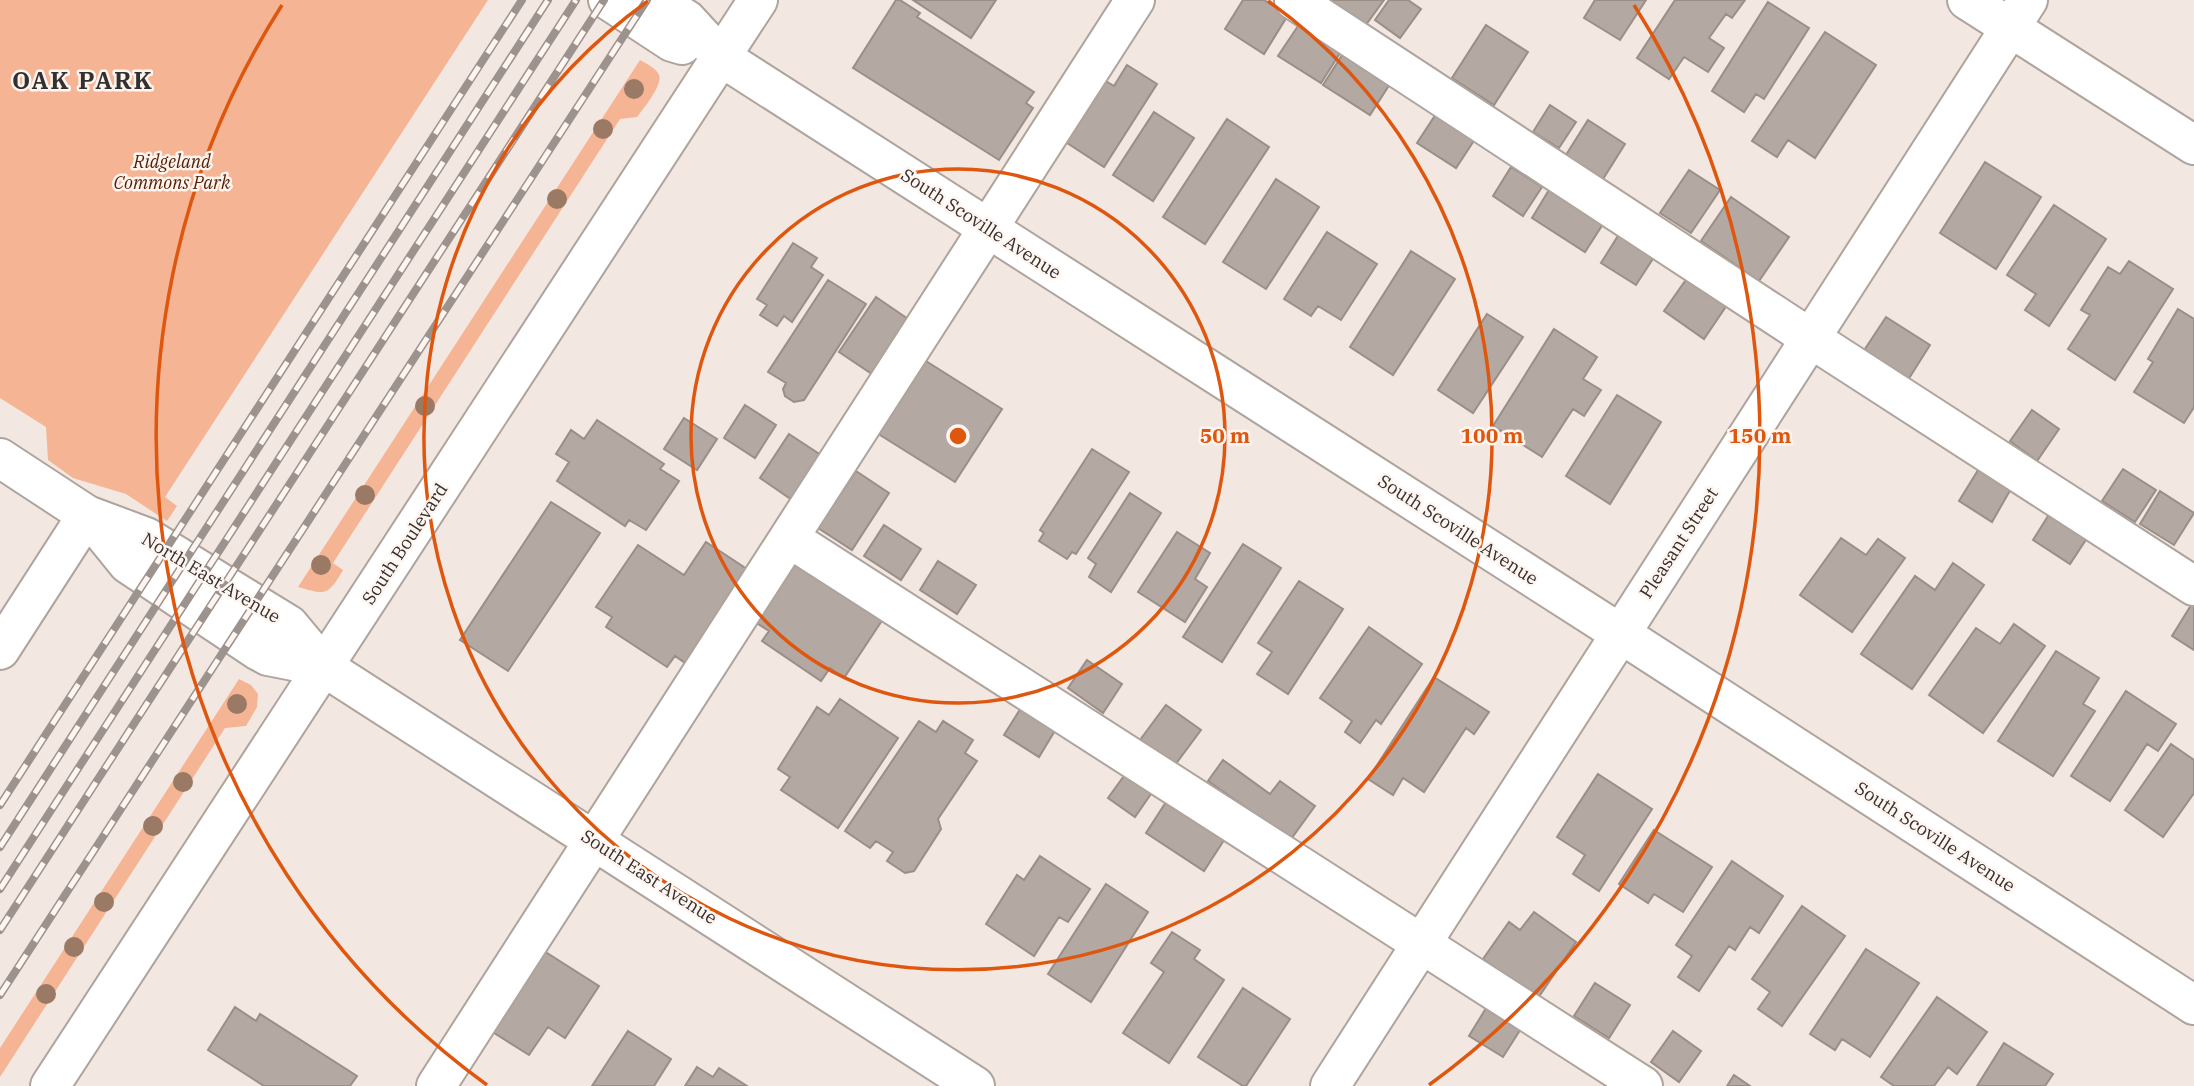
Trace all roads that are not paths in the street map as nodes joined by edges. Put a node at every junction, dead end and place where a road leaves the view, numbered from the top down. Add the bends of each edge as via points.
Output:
1 (608, 0) edge
2 (656, 0) edge
3 (758, 0) edge
4 (1135, 0) edge
5 (1294, 0) edge
6 (1967, 0) edge
7 (2019, 14) edge
8 (721, 57) junction
9 (2194, 145) edge
10 (988, 229) junction
11 (1810, 338) junction
12 (0, 458) edge
13 (87, 515) junction
14 (789, 538) junction
15 (2194, 586) edge
16 (1621, 634) junction
17 (0, 650) edge
18 (324, 667) junction
19 (593, 841) junction
20 (1421, 944) junction
21 (2194, 1005) edge
22 (50, 1086) edge
23 (436, 1086) edge
24 (975, 1086) edge
25 (1329, 1086) edge
26 (1643, 1086) edge

1 - 8 street via 672,42
2 - 8 street via 687,20
3 - 8 street, South Boulevard
4 - 10 street
5 - 11 street
6 - 7 street
7 - 9 street
7 - 11 street, Pleasant Street
8 - 10 street, South Scoville Avenue
8 - 18 street, South Boulevard
10 - 14 street
10 - 16 street, South Scoville Avenue
11 - 15 street
11 - 16 street, Pleasant Street
12 - 13 street, North East Avenue
13 - 17 street
13 - 18 street, North East Avenue via 146,537 289,625
14 - 19 street
14 - 20 street
16 - 20 street, Pleasant Street
16 - 21 street, South Scoville Avenue
18 - 19 street, South East Avenue
18 - 22 street, South Boulevard
19 - 23 street
19 - 24 street, South East Avenue
20 - 25 street, Pleasant Street
20 - 26 street

